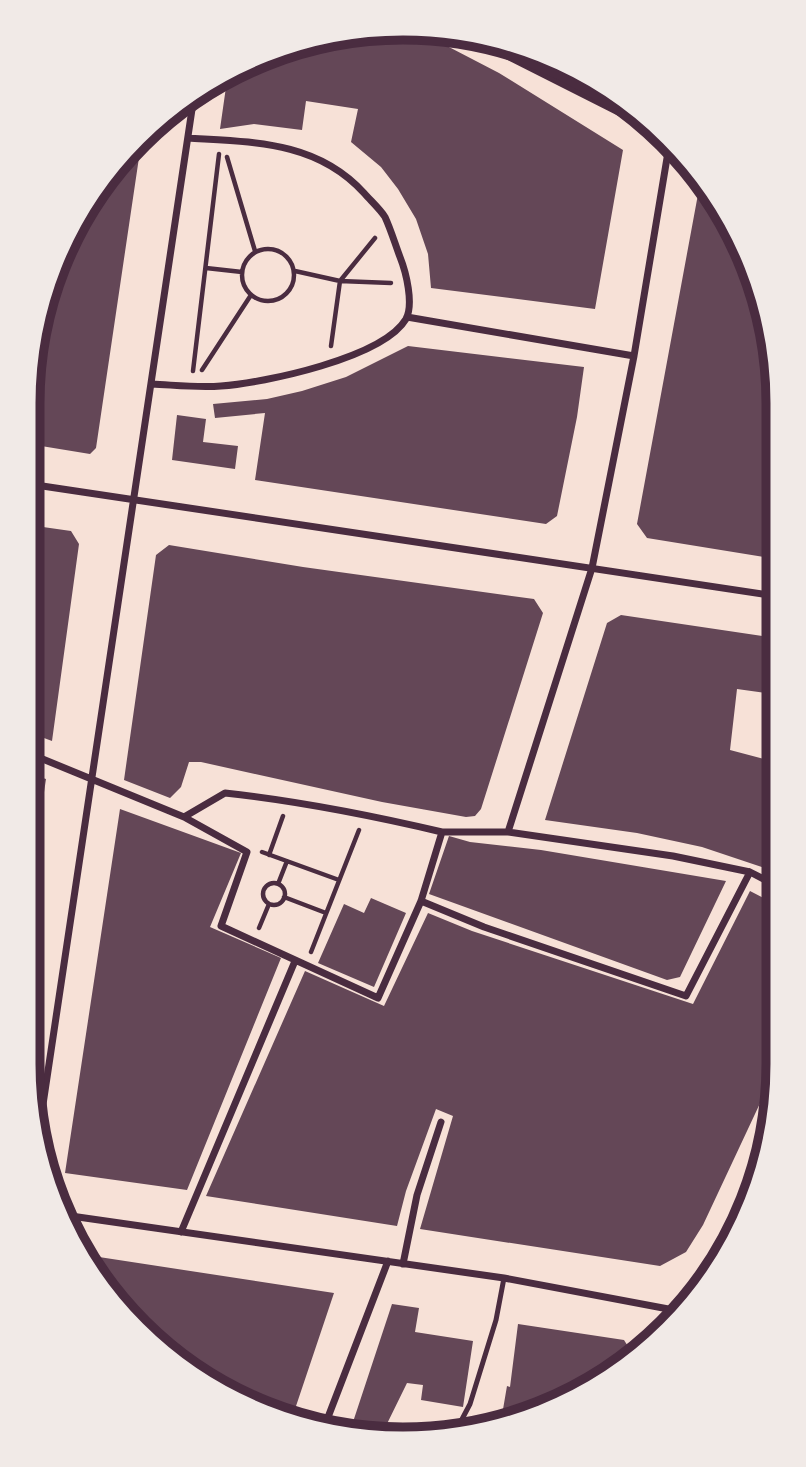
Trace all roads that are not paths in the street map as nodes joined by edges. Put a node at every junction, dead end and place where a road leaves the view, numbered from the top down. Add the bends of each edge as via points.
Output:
1 (509, 57) edge
2 (192, 107) edge
3 (623, 115) edge
4 (188, 138) junction
5 (668, 155) edge
6 (407, 317) junction
7 (634, 356) junction
8 (152, 384) junction
9 (40, 486) edge
10 (134, 499) junction
11 (592, 568) junction
12 (766, 594) edge
13 (40, 758) edge
14 (93, 779) junction
15 (184, 817) junction
16 (442, 832) junction
17 (508, 832) junction
18 (750, 872) junction
19 (766, 881) edge
20 (421, 901) junction
21 (295, 961) junction
22 (43, 1107) edge
23 (441, 1122) dead end
24 (74, 1217) edge
25 (181, 1232) junction
26 (388, 1261) junction
27 (403, 1264) junction
28 (504, 1278) junction
29 (670, 1309) edge
30 (327, 1419) edge
31 (460, 1422) edge

1 - 3 street
2 - 4 street
4 - 6 street via 253,141 305,152 350,178 384,215 408,284
4 - 8 street
5 - 7 street
6 - 7 street
6 - 8 street via 391,335 329,363 219,387
7 - 11 street
8 - 10 street
9 - 10 street
10 - 11 street
10 - 14 street
11 - 12 street
11 - 17 street
13 - 14 street
14 - 15 street
14 - 22 street
15 - 16 street via 225,793 364,813
15 - 21 street via 247,852 221,926
16 - 17 street
16 - 20 street
17 - 18 street
18 - 19 street
18 - 20 street via 685,996
20 - 21 street via 378,998
21 - 25 street
23 - 27 street via 417,1195
24 - 25 street
25 - 26 street
26 - 27 street
26 - 30 street
27 - 28 street
28 - 29 street
28 - 31 lane via 496,1320

